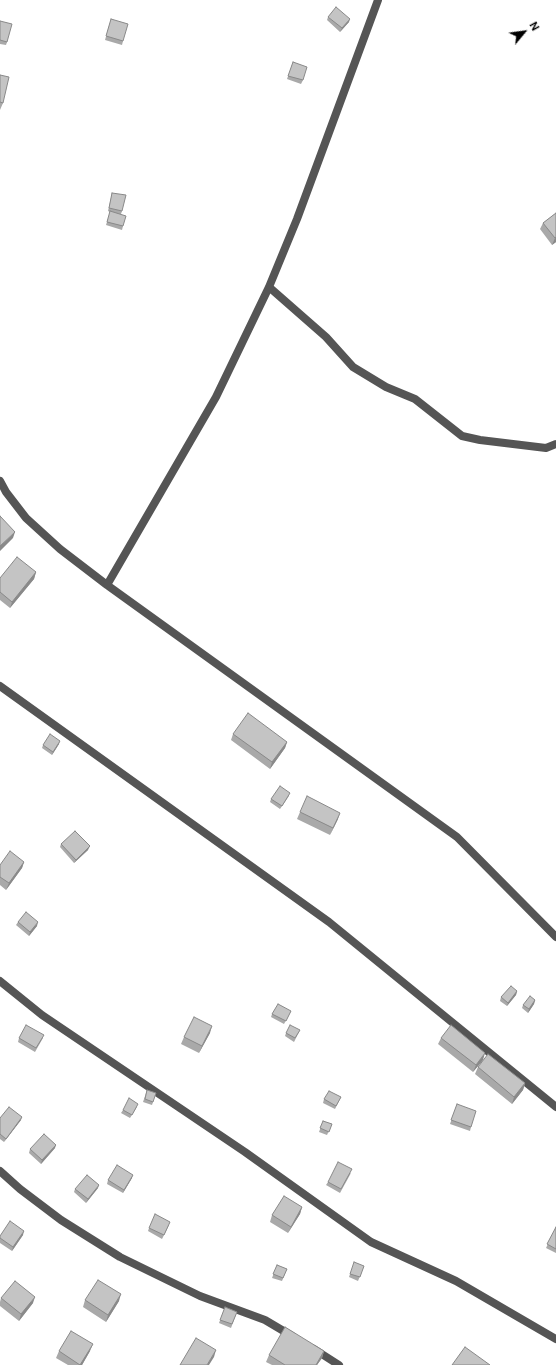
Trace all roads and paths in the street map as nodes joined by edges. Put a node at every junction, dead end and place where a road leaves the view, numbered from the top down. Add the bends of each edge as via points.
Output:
1 (378, 0) edge
2 (269, 287) junction
3 (556, 444) edge
4 (0, 481) edge
5 (107, 585) junction
6 (0, 686) edge
7 (556, 937) edge
8 (0, 981) edge
9 (556, 1108) edge
10 (0, 1171) edge
11 (556, 1339) edge
12 (339, 1365) edge

1 - 2 street via 297,219
2 - 3 street via 326,337 353,367 386,387 415,399 462,436 546,448
2 - 5 street via 216,397
4 - 5 street via 26,518 60,549
5 - 7 street via 457,837
6 - 9 street via 328,922
8 - 11 street via 48,1019 245,1152 371,1242 456,1282
10 - 12 street via 62,1220 120,1257 200,1296 265,1320

